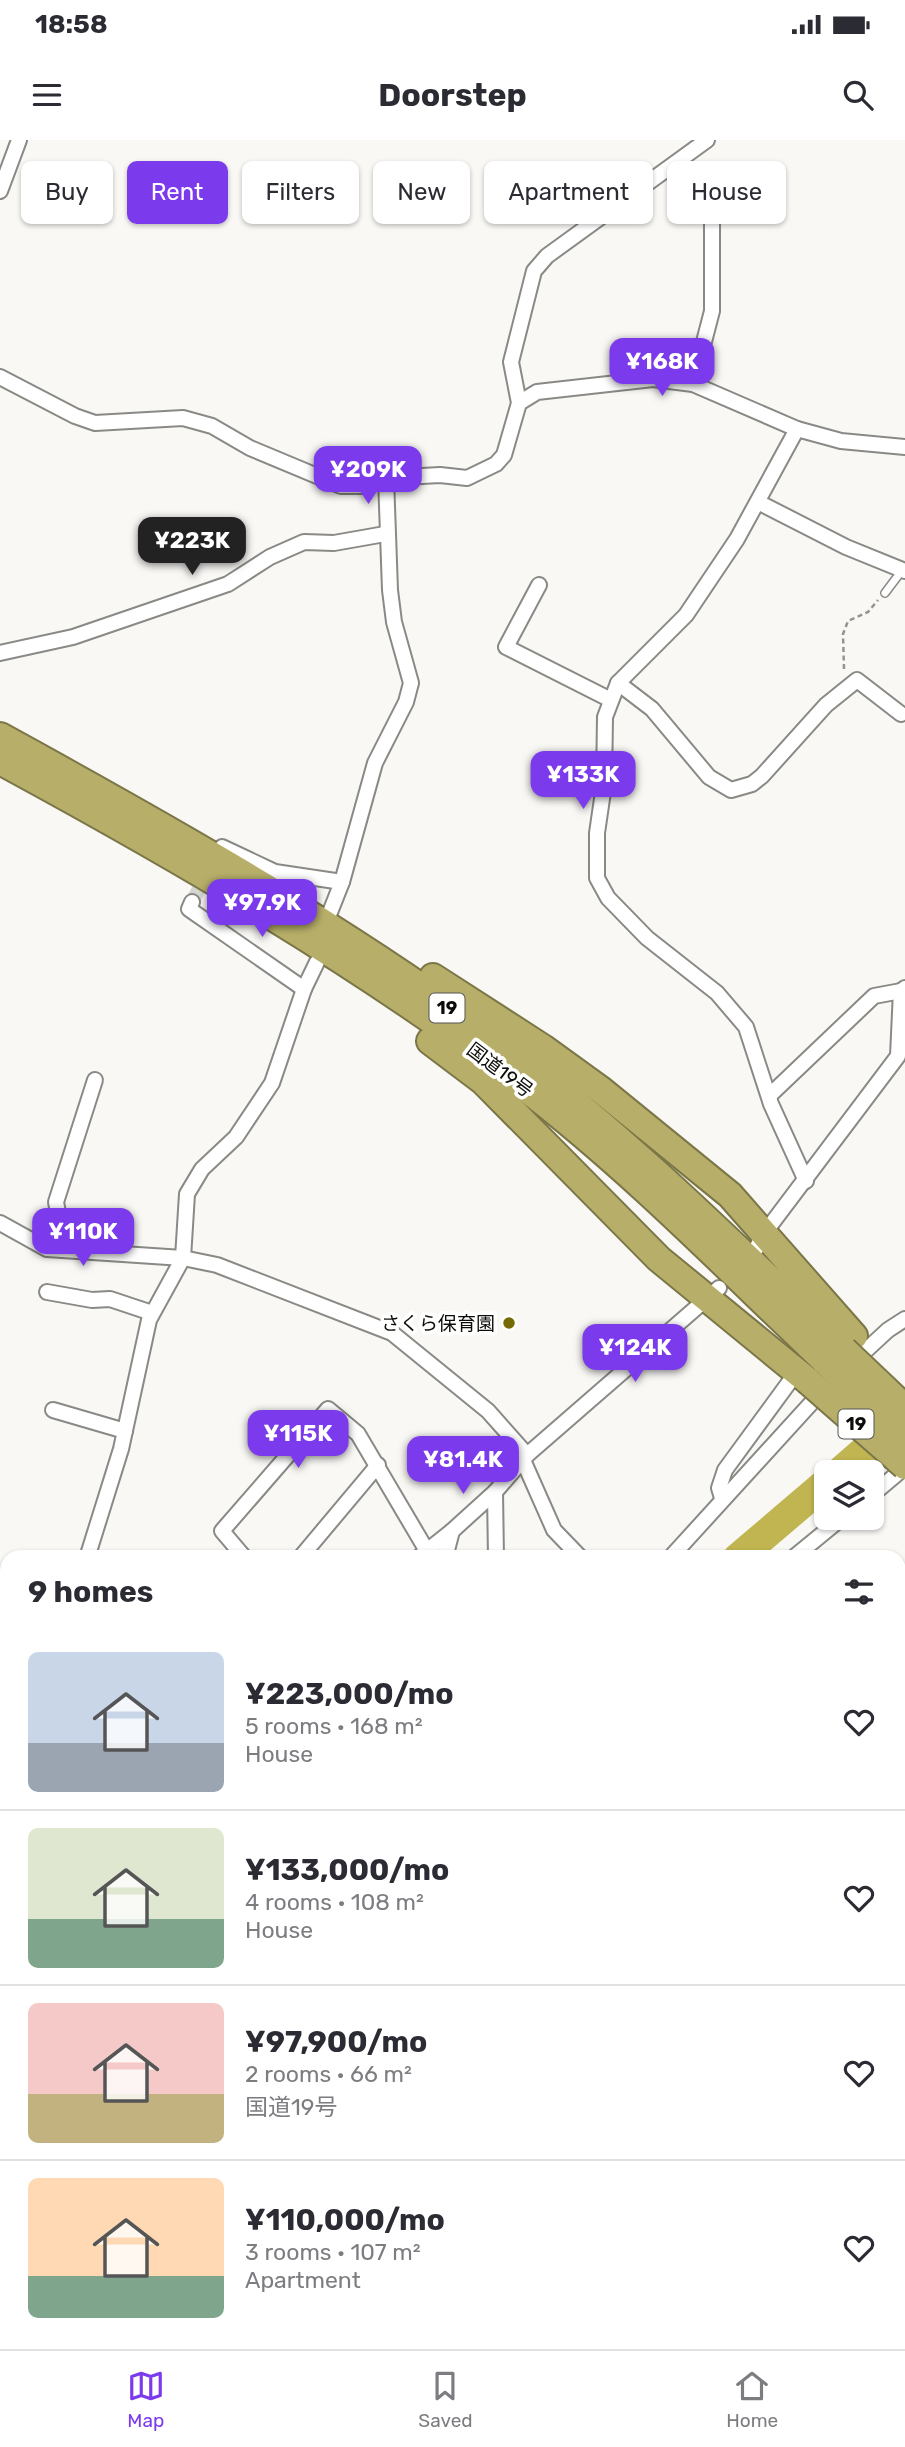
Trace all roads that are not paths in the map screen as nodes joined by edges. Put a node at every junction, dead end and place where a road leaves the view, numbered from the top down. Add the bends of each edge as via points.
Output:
1 (19, 140) edge
2 (708, 140) edge
3 (0, 191) edge
4 (712, 224) edge
5 (0, 377) edge
6 (693, 384) junction
7 (519, 403) junction
8 (797, 429) junction
9 (905, 447) edge
10 (386, 478) junction
11 (758, 502) junction
12 (385, 534) junction
13 (904, 569) edge
14 (539, 585) dead end
15 (885, 593) road end
16 (0, 653) edge
17 (618, 684) junction
18 (611, 700) junction
19 (901, 713) dead end
20 (0, 736) edge
21 (0, 761) edge
22 (222, 847) dead end
23 (342, 882) junction
24 (192, 902) dead end
25 (271, 914) junction
26 (324, 925) junction
27 (317, 962) junction
28 (304, 989) junction
29 (903, 990) edge
30 (95, 1080) dead end
31 (769, 1096) junction
32 (806, 1181) junction
33 (0, 1223) edge
34 (759, 1242) junction
35 (65, 1250) junction
36 (183, 1258) junction
37 (47, 1292) dead end
38 (714, 1293) junction
39 (152, 1313) junction
40 (905, 1319) edge
41 (841, 1349) junction
42 (802, 1377) junction
43 (905, 1385) edge
44 (905, 1408) edge
45 (53, 1410) dead end
46 (125, 1431) junction
47 (905, 1436) edge
48 (525, 1457) junction
49 (378, 1465) junction
50 (905, 1467) edge
51 (884, 1485) edge
52 (495, 1493) junction
53 (722, 1498) junction
54 (828, 1530) edge
55 (452, 1531) junction
56 (89, 1550) edge
57 (238, 1550) edge
58 (307, 1550) edge
59 (421, 1550) edge
60 (428, 1550) edge
61 (447, 1550) edge
62 (496, 1550) edge
63 (573, 1550) edge
64 (677, 1550) edge
65 (803, 1550) edge

1 - 3 street
2 - 7 street via 547,256 534,271 511,362
4 - 6 street via 712,311
5 - 10 street via 95,423 183,418 212,426 324,481 362,486
6 - 7 street via 653,379 537,392
6 - 8 street
7 - 10 street via 504,455 496,464 467,478
8 - 9 street via 841,441
8 - 11 street
10 - 12 street
11 - 13 street via 846,547
11 - 17 street via 686,615
12 - 16 street via 334,543 304,541 228,584 73,637
12 - 23 street via 394,622 411,683 375,763
13 - 15 lane
14 - 18 street via 506,647
17 - 18 street
17 - 19 street via 652,709 709,777 731,790 762,776 826,705 857,680
18 - 31 street via 605,717 597,878 608,898 647,938 717,993 735,1013 746,1027
20 - 26 highway, 国道19号 / 19 via 122,803
21 - 25 highway, 国道19号 / 19
22 - 23 street via 275,872
23 - 26 street
24 - 28 street via 189,909
25 - 27 highway, 19 via 286,941
25 - 41 highway, 国道19号 / 19 via 429,1017 526,1089
26 - 34 highway, 19 via 396,953 544,1048 730,1195
26 - 41 highway, 国道19号 / 19 via 516,1056 609,1131
27 - 28 street
27 - 38 highway, 19 via 483,1081 659,1259
28 - 36 street via 272,1083 236,1137 202,1169 187,1194
29 - 31 street via 874,996
29 - 32 street via 898,1056
30 - 35 street via 56,1202
31 - 32 street
32 - 34 street
33 - 35 street via 47,1249
34 - 41 highway, 19
35 - 36 street
36 - 39 street
36 - 48 street via 239,1272 392,1333 488,1411
37 - 39 street via 110,1299
38 - 42 highway, 19
38 - 48 street
39 - 46 street
40 - 53 street via 806,1406
41 - 43 highway, 19
41 - 44 highway, 国道19号 / 19, bridge
41 - 47 highway, 国道19号 / 19, bridge
42 - 50 highway, 19, bridge
42 - 53 street via 725,1470 719,1488
45 - 46 street
46 - 56 street
48 - 52 street
48 - 63 street via 554,1530
49 - 57 street via 358,1434 328,1409 222,1531
49 - 58 street
49 - 59 street
50 - 51 street
52 - 55 street
52 - 62 street
53 - 64 street
54 - 65 street
55 - 60 street
55 - 61 street

